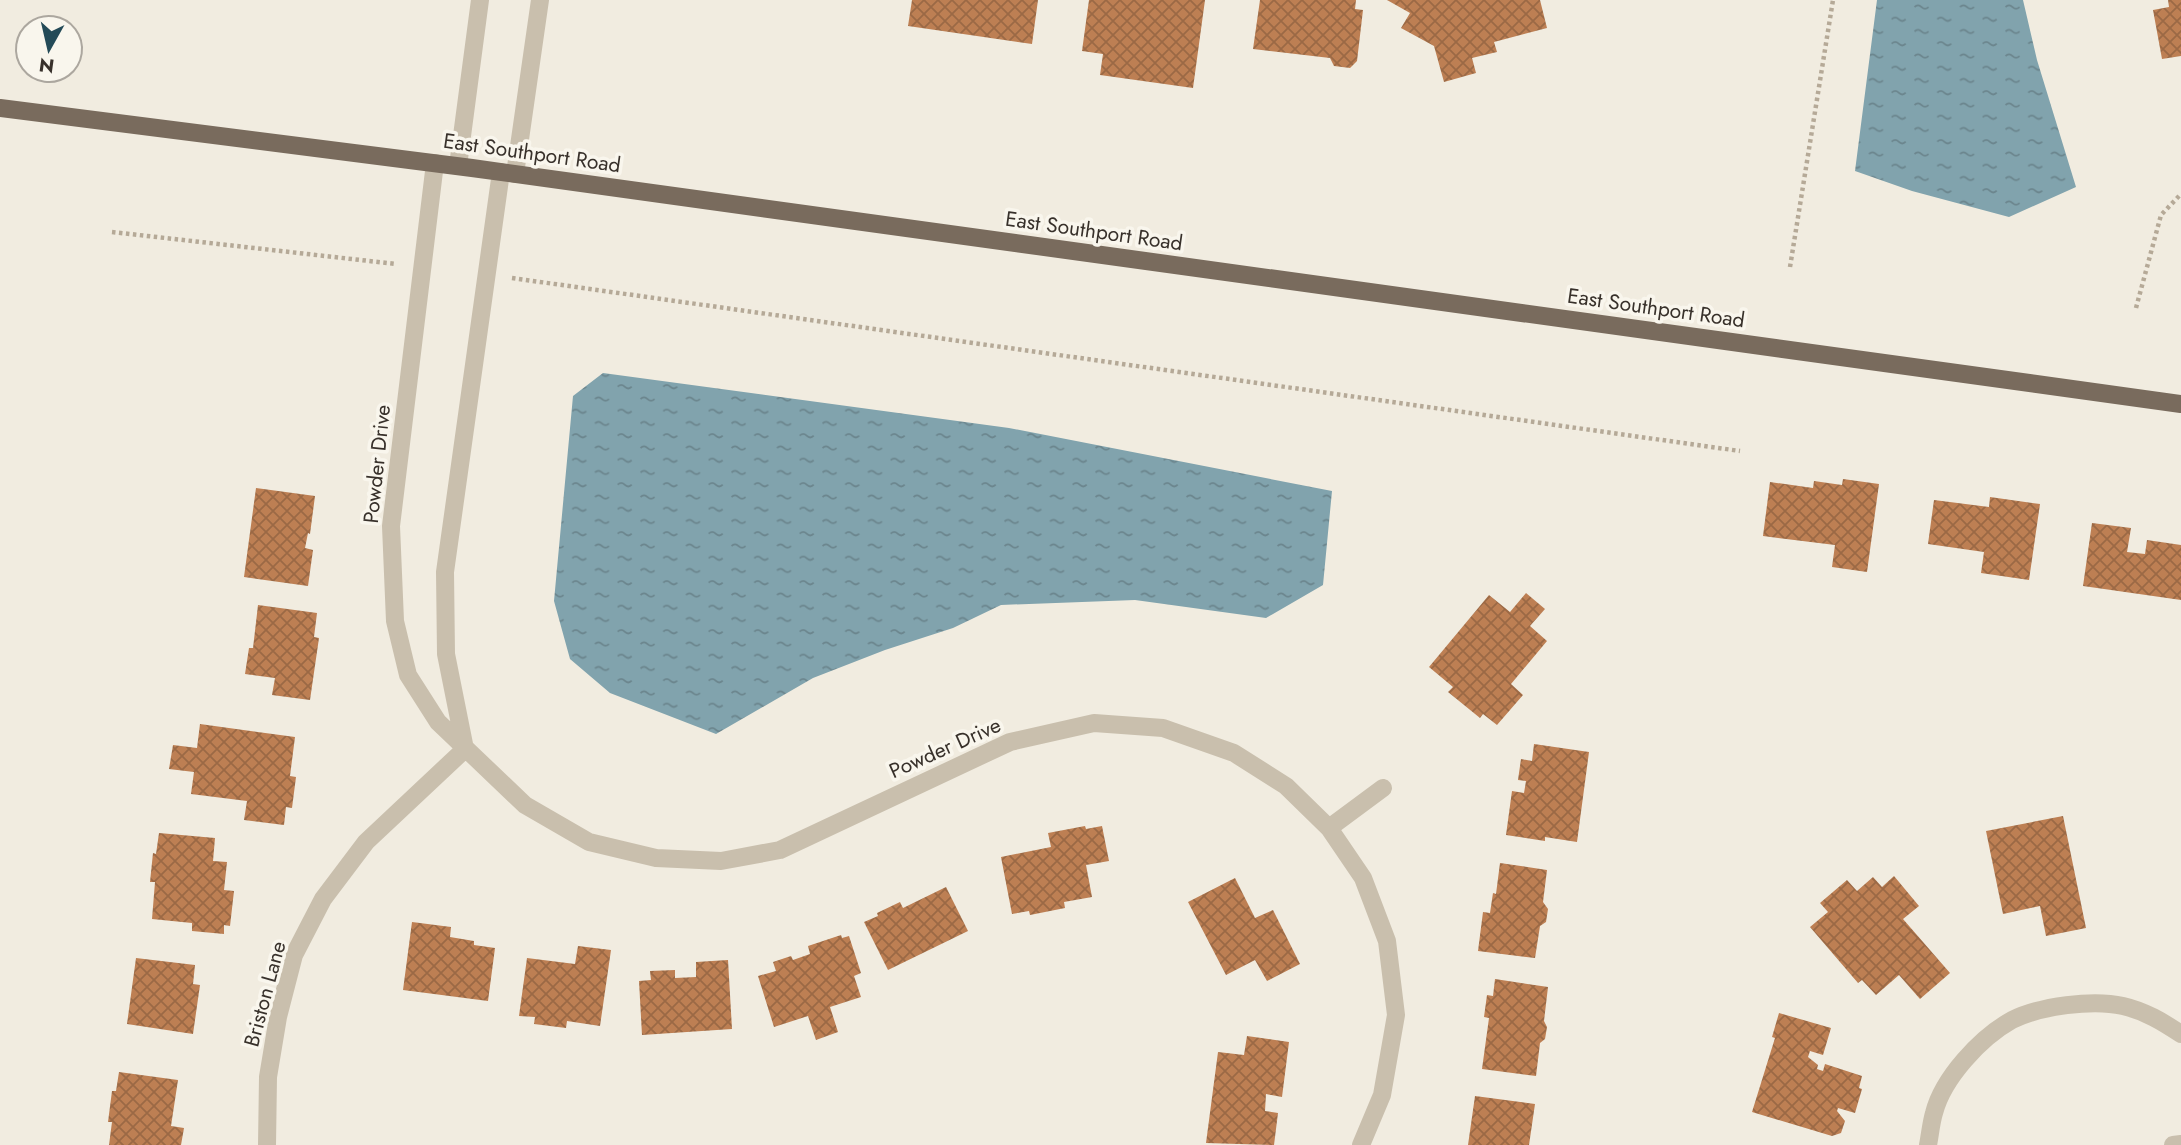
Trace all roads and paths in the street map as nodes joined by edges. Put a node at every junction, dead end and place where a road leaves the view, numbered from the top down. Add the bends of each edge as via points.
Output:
1 (480, 0) edge
2 (540, 0) edge
3 (1833, 0) edge
4 (0, 108) edge
5 (435, 163) junction
6 (458, 166) junction
7 (508, 173) junction
8 (2181, 194) edge
9 (112, 232) dead end
10 (423, 265) junction
11 (1790, 267) dead end
12 (487, 274) junction
13 (2136, 308) dead end
14 (2181, 404) edge
15 (1740, 452) dead end
16 (465, 749) junction
17 (1383, 788) dead end
18 (1329, 828) junction
19 (2181, 1034) edge
20 (2181, 1144) edge
21 (268, 1145) edge
22 (1361, 1145) edge
23 (1928, 1145) edge
24 (2173, 1145) edge

1 - 6 street
2 - 7 street
3 - 11 path
4 - 5 main road, East Southport Road
5 - 6 main road, East Southport Road
5 - 10 street, Powder Drive
6 - 7 main road, East Southport Road
7 - 12 street
7 - 14 main road, East Southport Road
8 - 13 path via 2161,215
9 - 10 path
10 - 16 street, Powder Drive via 391,526 395,621 408,675 438,722
12 - 15 path
12 - 16 street via 445,572 446,653
16 - 18 street, Powder Drive via 525,805 589,842 656,858 721,861 779,850 1010,742 1094,723 1163,728 1234,753 1286,786
16 - 21 street, Briston Lane via 366,842 323,898 294,955 268,1077
17 - 18 street
18 - 22 street, Powder Drive via 1363,878 1387,941 1396,1015 1382,1095
19 - 23 street via 2122,1005 2079,1003 2013,1020 1980,1044 1952,1075 1934,1111
20 - 24 street

